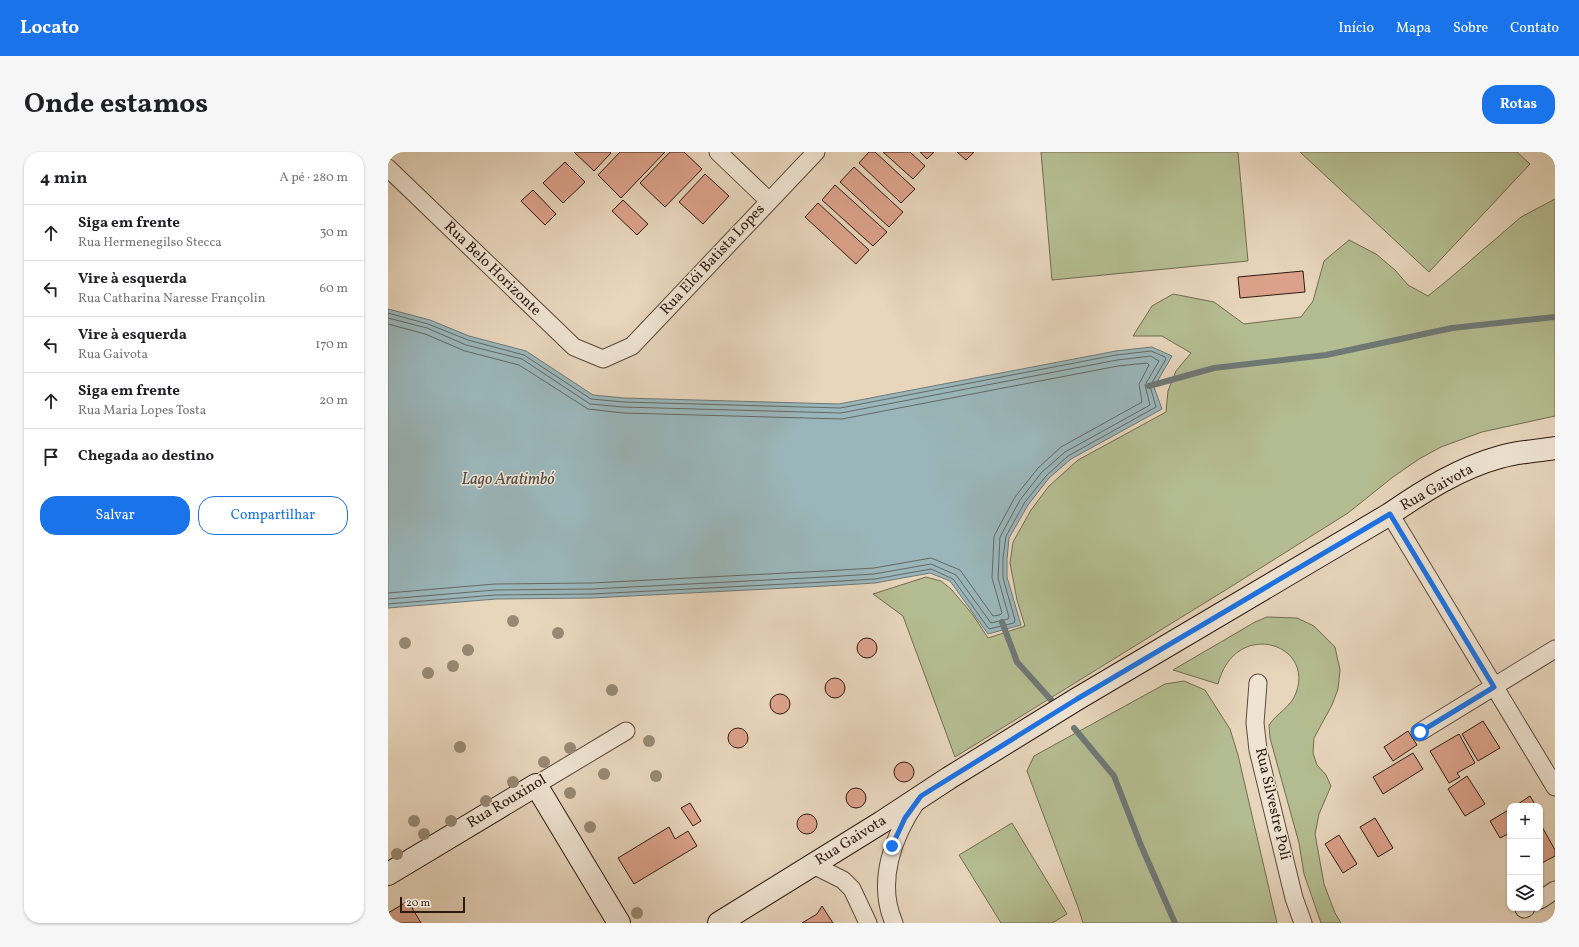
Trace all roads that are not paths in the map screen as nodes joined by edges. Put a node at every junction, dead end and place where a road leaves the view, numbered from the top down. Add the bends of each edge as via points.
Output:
1 (718, 152) edge
2 (816, 152) edge
3 (388, 168) edge
4 (769, 201) junction
5 (603, 359) joint
6 (1555, 448) edge
7 (1390, 514) junction
8 (1555, 649) edge
9 (1258, 683) dead end
10 (1494, 687) junction
11 (626, 731) dead end
12 (1420, 732) dead end
13 (536, 784) junction
14 (1555, 787) edge
15 (921, 796) junction
16 (813, 865) junction
17 (388, 874) edge
18 (1555, 890) edge
19 (1543, 898) edge
20 (888, 900) junction
21 (859, 902) junction
22 (619, 923) edge
23 (719, 923) edge
24 (868, 923) edge
25 (894, 923) edge
26 (1303, 923) edge

1 - 4 street
2 - 4 street, Rua Elói Batista Lopes
3 - 5 street, Rua Belo Horizonte via 574,347
4 - 5 street, Rua Elói Batista Lopes via 632,346
6 - 7 street, Rua Gaivota via 1500,456 1456,473
7 - 10 street
7 - 15 street, Rua Gaivota via 1077,699
8 - 10 street
9 - 26 street, Rua Silvestre Poli via 1255,723 1258,750 1294,898
10 - 12 street
10 - 14 street
11 - 13 street, Rua Rouxinol
13 - 17 street, Rua Rouxinol
13 - 22 street
15 - 16 street, Rua Gaivota
15 - 20 street via 905,818 892,846 886,890
16 - 21 street via 843,880
16 - 23 street, Rua Gaivota
18 - 19 street
20 - 21 street
20 - 25 street
21 - 24 street

